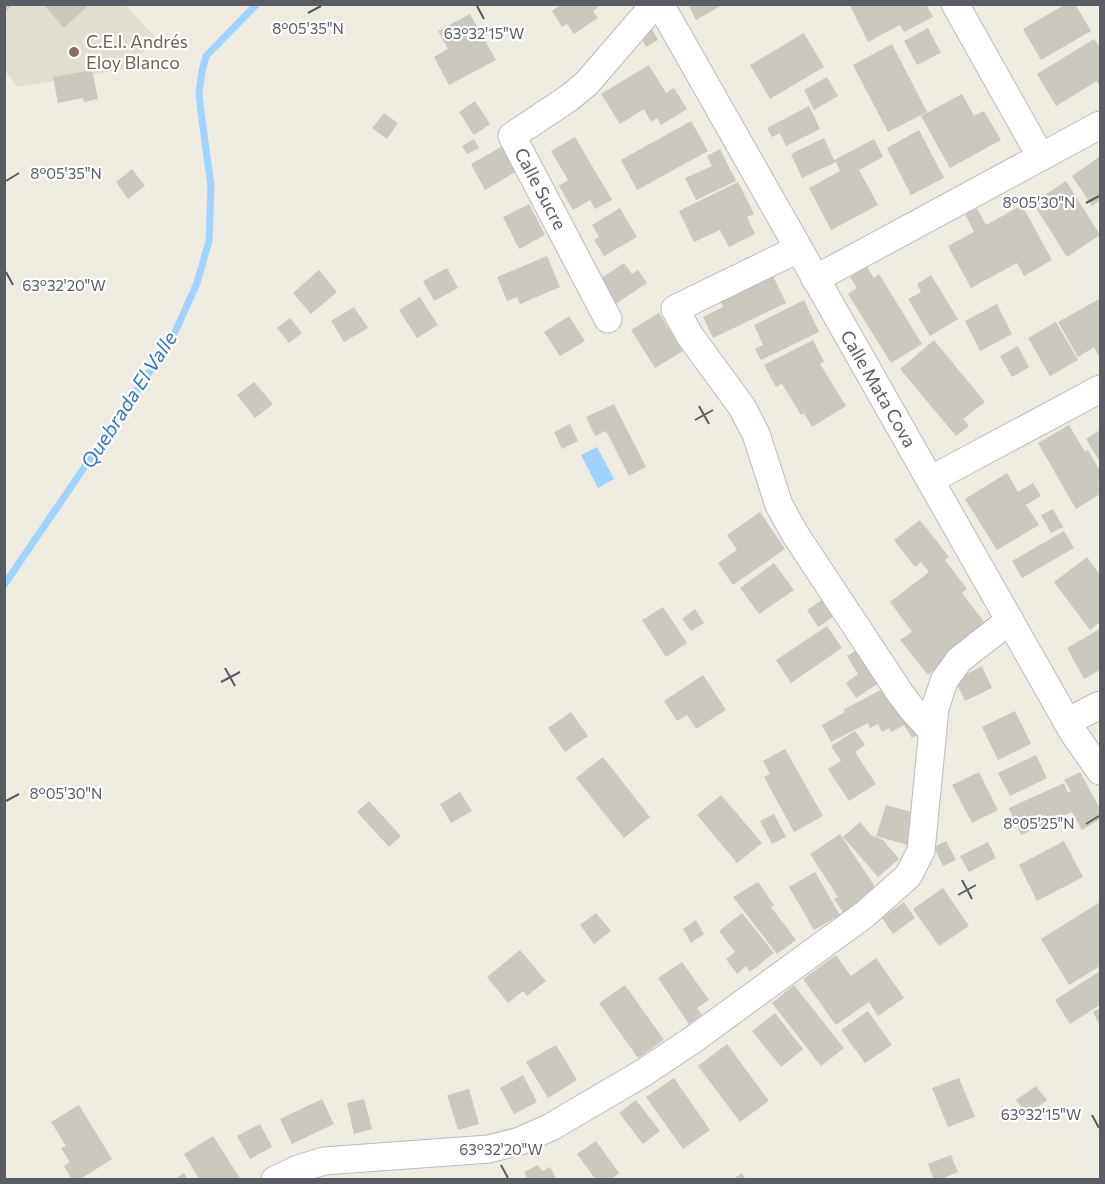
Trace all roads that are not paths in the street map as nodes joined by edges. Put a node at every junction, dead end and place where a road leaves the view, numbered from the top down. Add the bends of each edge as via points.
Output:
1 (654, 4) edge
2 (660, 4) edge
3 (956, 4) edge
4 (1101, 125) edge
5 (1041, 157) junction
6 (798, 249) junction
7 (815, 279) junction
8 (608, 319) dead end
9 (1101, 389) edge
10 (930, 480) junction
11 (1010, 620) junction
12 (1101, 705) edge
13 (1067, 722) junction
14 (933, 732) junction
15 (1101, 771) edge
16 (275, 1179) edge

1 - 8 street, Calle Sucre via 587,83 512,136
2 - 6 street, Calle Mata Cova
3 - 5 street
4 - 5 street
5 - 7 street
6 - 7 street, Calle Mata Cova
6 - 14 street via 675,309 742,407 756,434 779,504 795,534 900,693
7 - 10 street, Calle Mata Cova
9 - 10 street
10 - 11 street, Calle Mata Cova
11 - 13 street, Calle Mata Cova
11 - 14 street via 950,669 939,691
12 - 13 street
13 - 15 street, Calle Mata Cova
14 - 16 street via 921,851 908,876 864,915 691,1041 588,1106 520,1141 456,1153 324,1161

